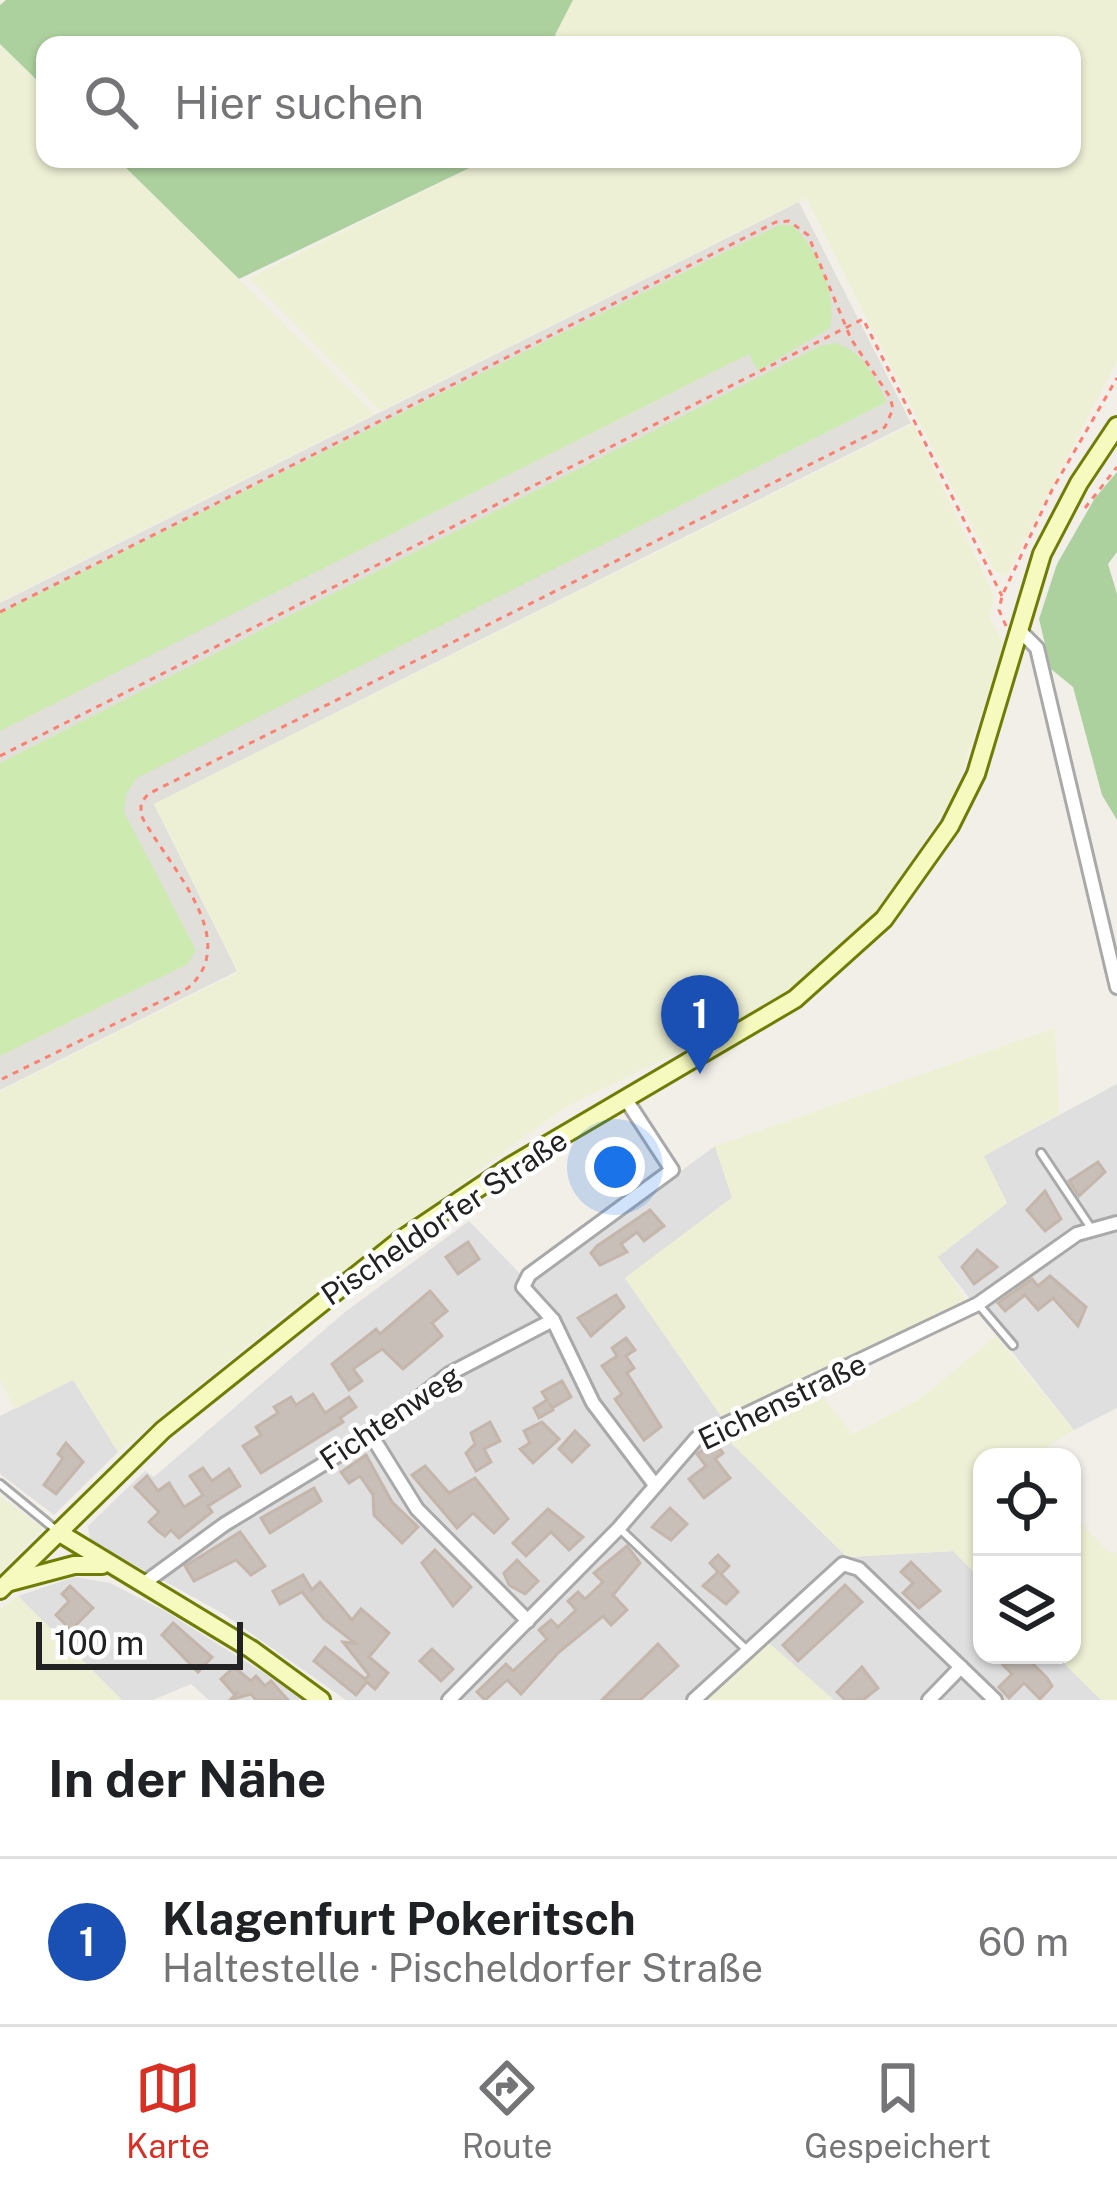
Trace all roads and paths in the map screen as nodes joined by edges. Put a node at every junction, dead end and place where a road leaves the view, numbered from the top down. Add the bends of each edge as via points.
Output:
1 (846, 328) junction
2 (1117, 425) edge
3 (1117, 467) edge
4 (1082, 513) dead end
5 (1002, 596) dead end
6 (0, 612) edge
7 (1018, 630) junction
8 (0, 756) edge
9 (1117, 987) edge
10 (0, 1080) edge
11 (625, 1098) junction
12 (1041, 1153) dead end
13 (1117, 1223) edge
14 (1091, 1228) junction
15 (978, 1304) junction
16 (554, 1320) junction
17 (1012, 1345) dead end
18 (371, 1435) junction
19 (0, 1484) edge
20 (655, 1485) junction
21 (619, 1528) junction
22 (58, 1532) junction
23 (110, 1566) junction
24 (143, 1584) junction
25 (5, 1586) edge
26 (528, 1621) junction
27 (748, 1651) junction
28 (961, 1666) junction
29 (321, 1700) edge
30 (449, 1700) edge
31 (694, 1700) edge
32 (929, 1700) edge
33 (995, 1700) edge

1 - 5 path via 863,319
1 - 6 path via 808,235 789,221 763,226
1 - 8 path
1 - 10 path via 890,397 885,428 148,794 142,815 207,932 205,973
2 - 7 main road, Pischeldorfer Straße via 1042,554
3 - 4 path
7 - 9 street via 1037,648
7 - 11 main road, Pischeldorfer Straße via 976,774 884,919 795,999
11 - 16 street via 672,1170 529,1275 523,1287
11 - 22 main road, Pischeldorfer Straße via 416,1229 277,1334
12 - 14 lane
13 - 14 street, Eichenstraße
14 - 15 street, Eichenstraße
15 - 17 lane
15 - 20 street, Eichenstraße via 715,1428 683,1449
16 - 18 street, Fichtenweg via 449,1374
16 - 20 street via 592,1403
18 - 24 street, Fichtenweg
18 - 26 street via 417,1509
19 - 22 lane
20 - 21 street, Eichenstraße
21 - 26 street, Eichenstraße
21 - 27 lane
22 - 23 main road
22 - 25 main road, Pischeldorfer Straße
23 - 24 main road
23 - 25 main road via 74,1565
24 - 29 main road
26 - 30 street, Eichenstraße
27 - 28 street via 843,1564 859,1569
27 - 31 street
28 - 32 street
28 - 33 street

